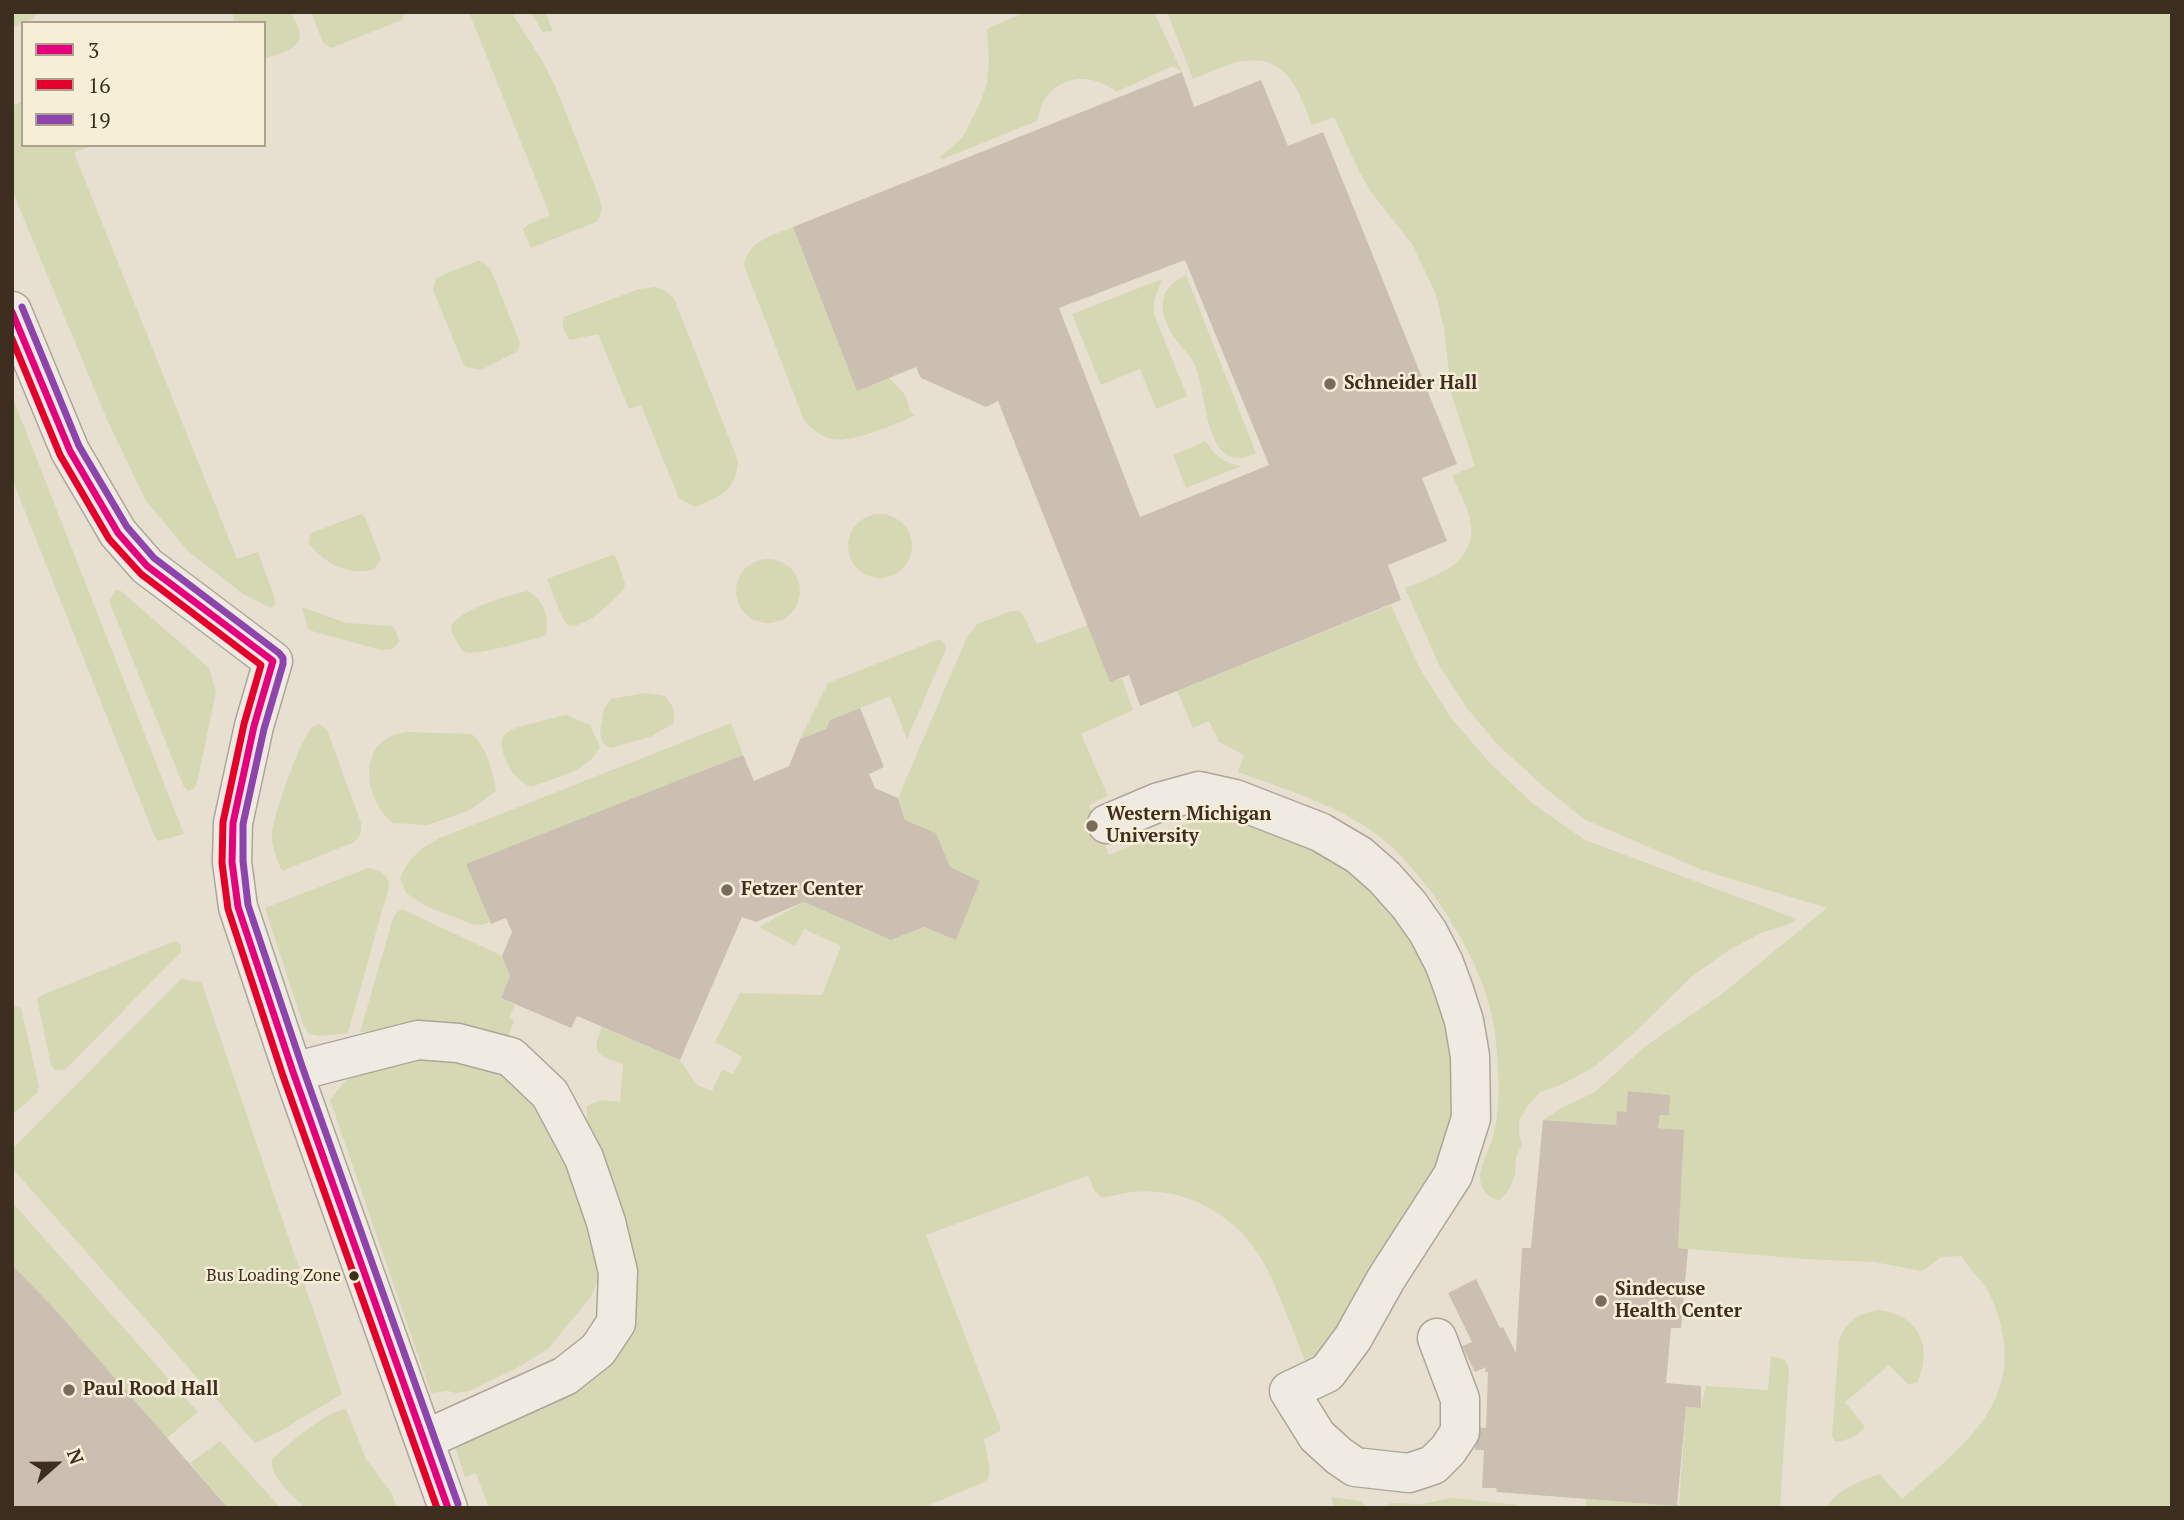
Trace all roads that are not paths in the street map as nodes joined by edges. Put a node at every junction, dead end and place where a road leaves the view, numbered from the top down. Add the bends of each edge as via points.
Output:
1 (12, 311) edge
2 (1107, 824) dead end
3 (293, 1072) junction
4 (1437, 1338) dead end
5 (424, 1440) junction
6 (449, 1508) edge

1 - 3 lane via 70,451 118,533 147,566 273,660 235,811 232,862 239,907
2 - 4 lane via 1199,791 1235,799 1320,832 1359,855 1384,877 1428,932 1464,1021 1471,1118 1453,1175 1353,1338 1327,1373 1289,1391 1317,1436 1355,1467 1409,1473 1433,1465 1460,1432 1460,1399
3 - 5 lane
3 - 5 lane via 418,1040 458,1043 512,1056 551,1094 584,1158 618,1272 616,1323 598,1350 565,1376
5 - 6 lane

